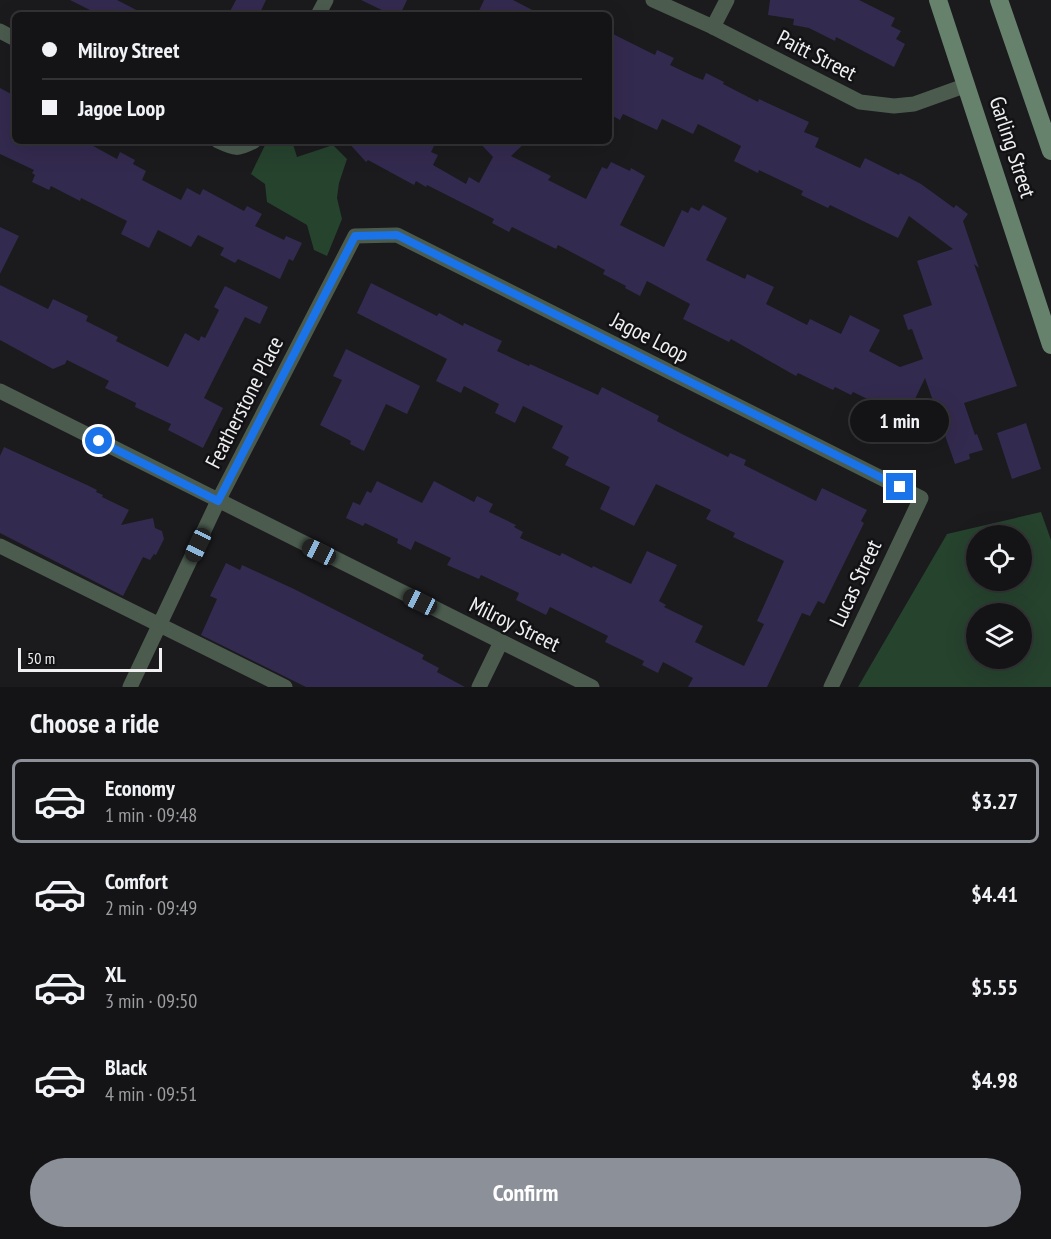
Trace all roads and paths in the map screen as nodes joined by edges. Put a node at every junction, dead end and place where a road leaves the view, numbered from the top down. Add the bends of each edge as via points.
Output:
1 (653, 0) edge
2 (727, 0) edge
3 (938, 0) edge
4 (999, 0) edge
5 (713, 27) junction
6 (967, 85) junction
7 (224, 144) edge
8 (248, 144) edge
9 (1051, 151) edge
10 (355, 236) joint
11 (1051, 345) edge
12 (0, 391) edge
13 (921, 498) joint
14 (218, 501) junction
15 (0, 546) edge
16 (160, 625) junction
17 (501, 642) junction
18 (130, 687) edge
19 (285, 687) edge
20 (479, 687) edge
21 (592, 687) edge
22 (831, 687) edge

1 - 5 street, Paitt Street
2 - 5 street
3 - 6 street, Garling Street
4 - 9 street, Garling Street
5 - 6 street, Paitt Street via 860,102 914,104
6 - 11 street, Garling Street
7 - 8 street via 239,148
10 - 13 street, Jagoe Loop via 397,235
10 - 14 street, Featherstone Place
12 - 14 street, Milroy Street
13 - 22 street, Lucas Street
14 - 16 street, Featherstone Place
14 - 17 street, Milroy Street
15 - 16 street
16 - 18 street, Featherstone Place
16 - 19 street
17 - 20 street
17 - 21 street, Milroy Street

